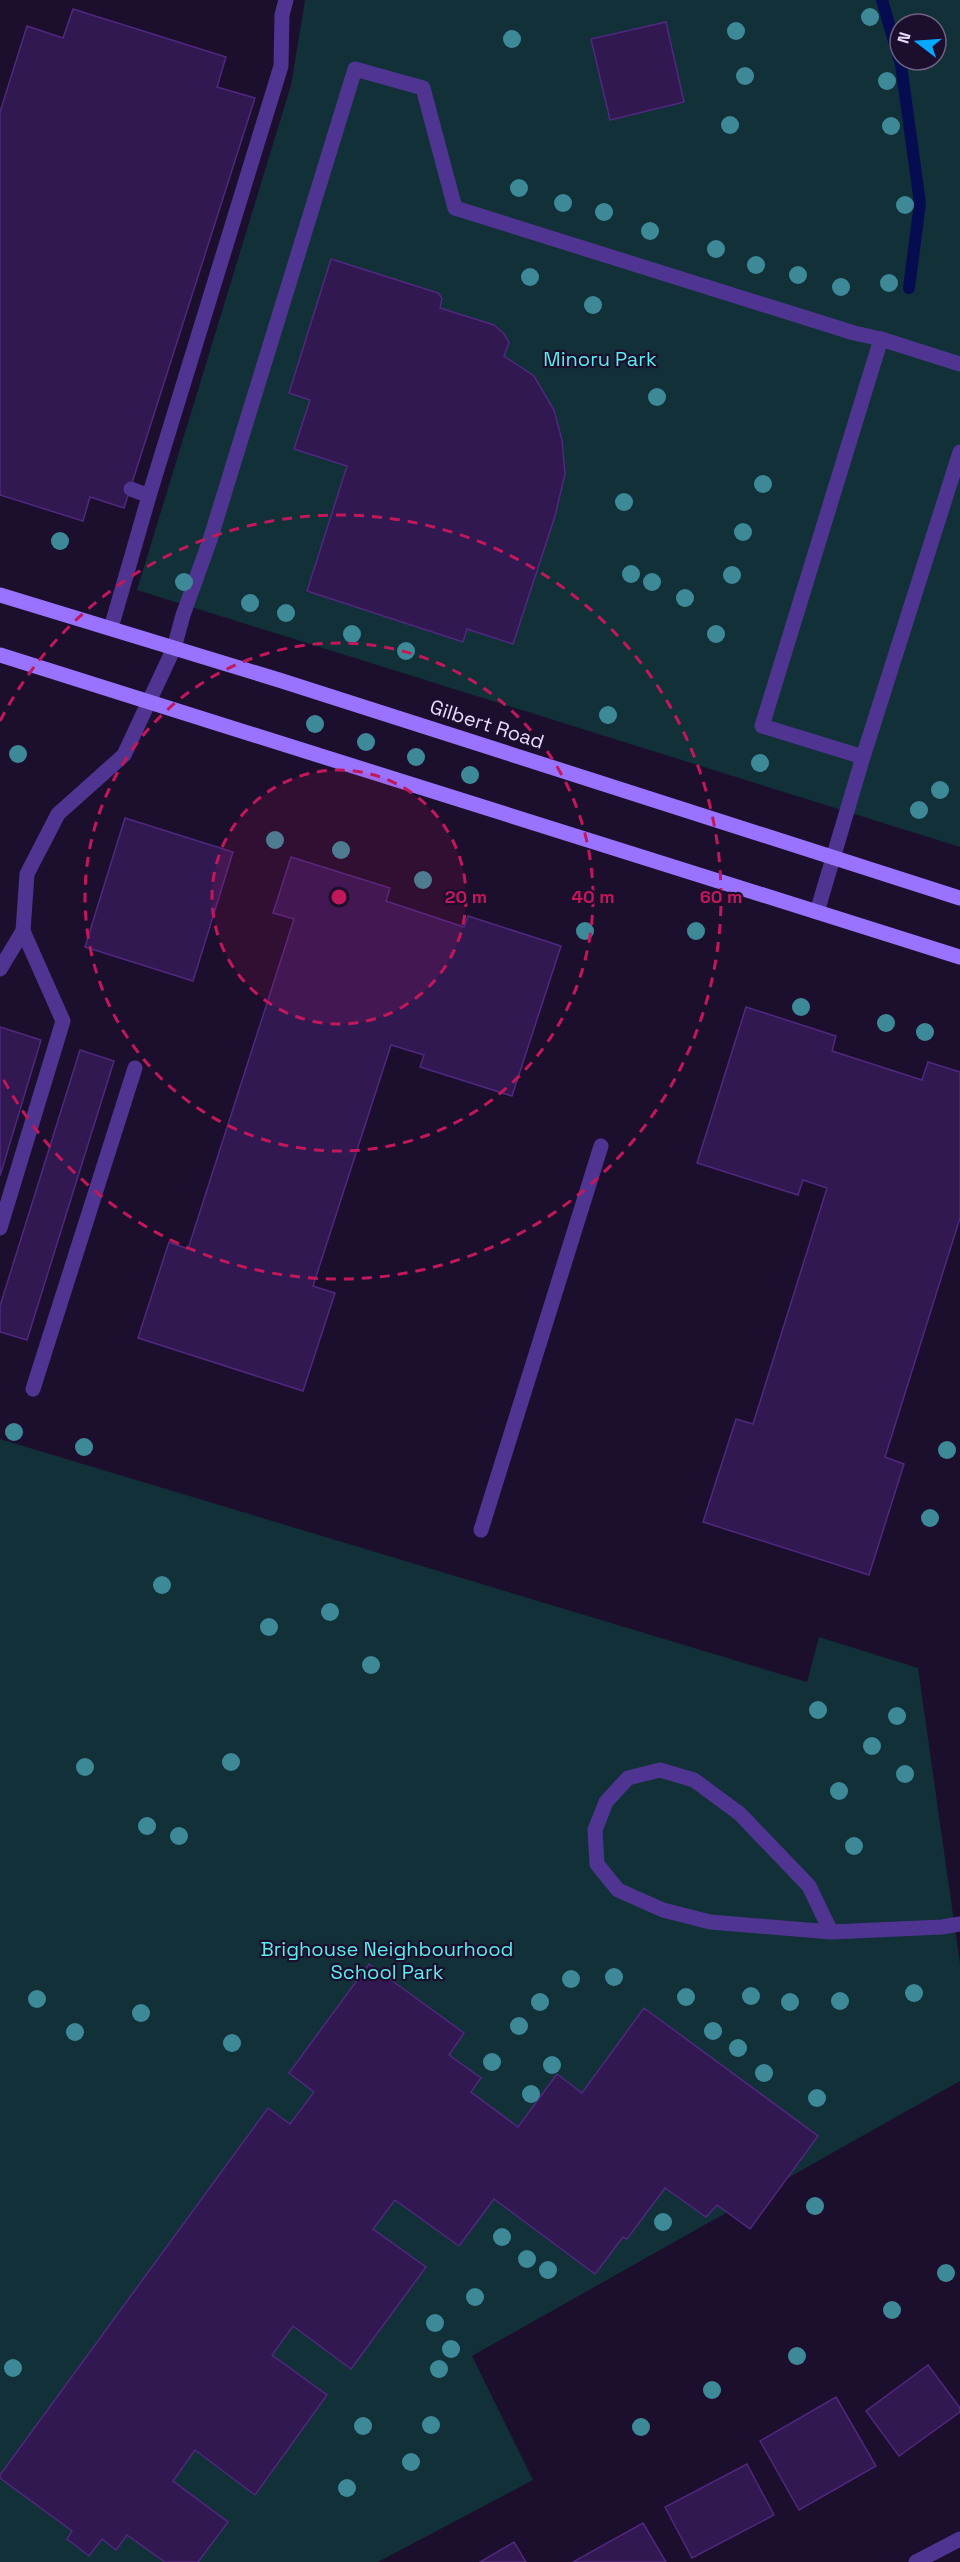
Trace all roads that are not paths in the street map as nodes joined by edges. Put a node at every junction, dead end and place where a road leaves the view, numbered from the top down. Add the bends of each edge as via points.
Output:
1 (286, 0) edge
2 (882, 339) junction
3 (960, 364) edge
4 (960, 452) edge
5 (130, 489) dead end
6 (148, 496) junction
7 (0, 595) edge
8 (111, 628) junction
9 (174, 648) junction
10 (0, 655) edge
11 (148, 702) junction
12 (862, 757) junction
13 (835, 858) junction
14 (960, 898) edge
15 (817, 912) junction
16 (23, 931) junction
17 (960, 957) edge
18 (0, 969) edge
19 (135, 1068) dead end
20 (601, 1146) dead end
21 (0, 1228) edge
22 (33, 1389) dead end
23 (481, 1530) dead end
24 (960, 1924) edge
25 (831, 1932) junction
26 (960, 2539) edge
27 (916, 2562) edge

1 - 6 street via 281,66
2 - 3 street
2 - 9 street via 455,208 423,88 355,69
2 - 12 street via 762,726
4 - 12 street
5 - 6 street
6 - 8 street
7 - 8 main road, Gilbert Road
8 - 9 main road, Gilbert Road
9 - 11 street
9 - 13 main road, Gilbert Road
10 - 11 main road
11 - 15 main road
11 - 16 street via 124,755 58,814 27,874
12 - 13 street
13 - 14 main road, Gilbert Road
13 - 15 street
15 - 17 main road
16 - 18 street
16 - 21 street via 63,1021
19 - 22 street
20 - 23 street
24 - 25 street
25 - 25 street via 809,1886 740,1814 694,1780 660,1770 628,1778 606,1802 595,1830 597,1864 618,1890 663,1910 710,1922
26 - 27 street

